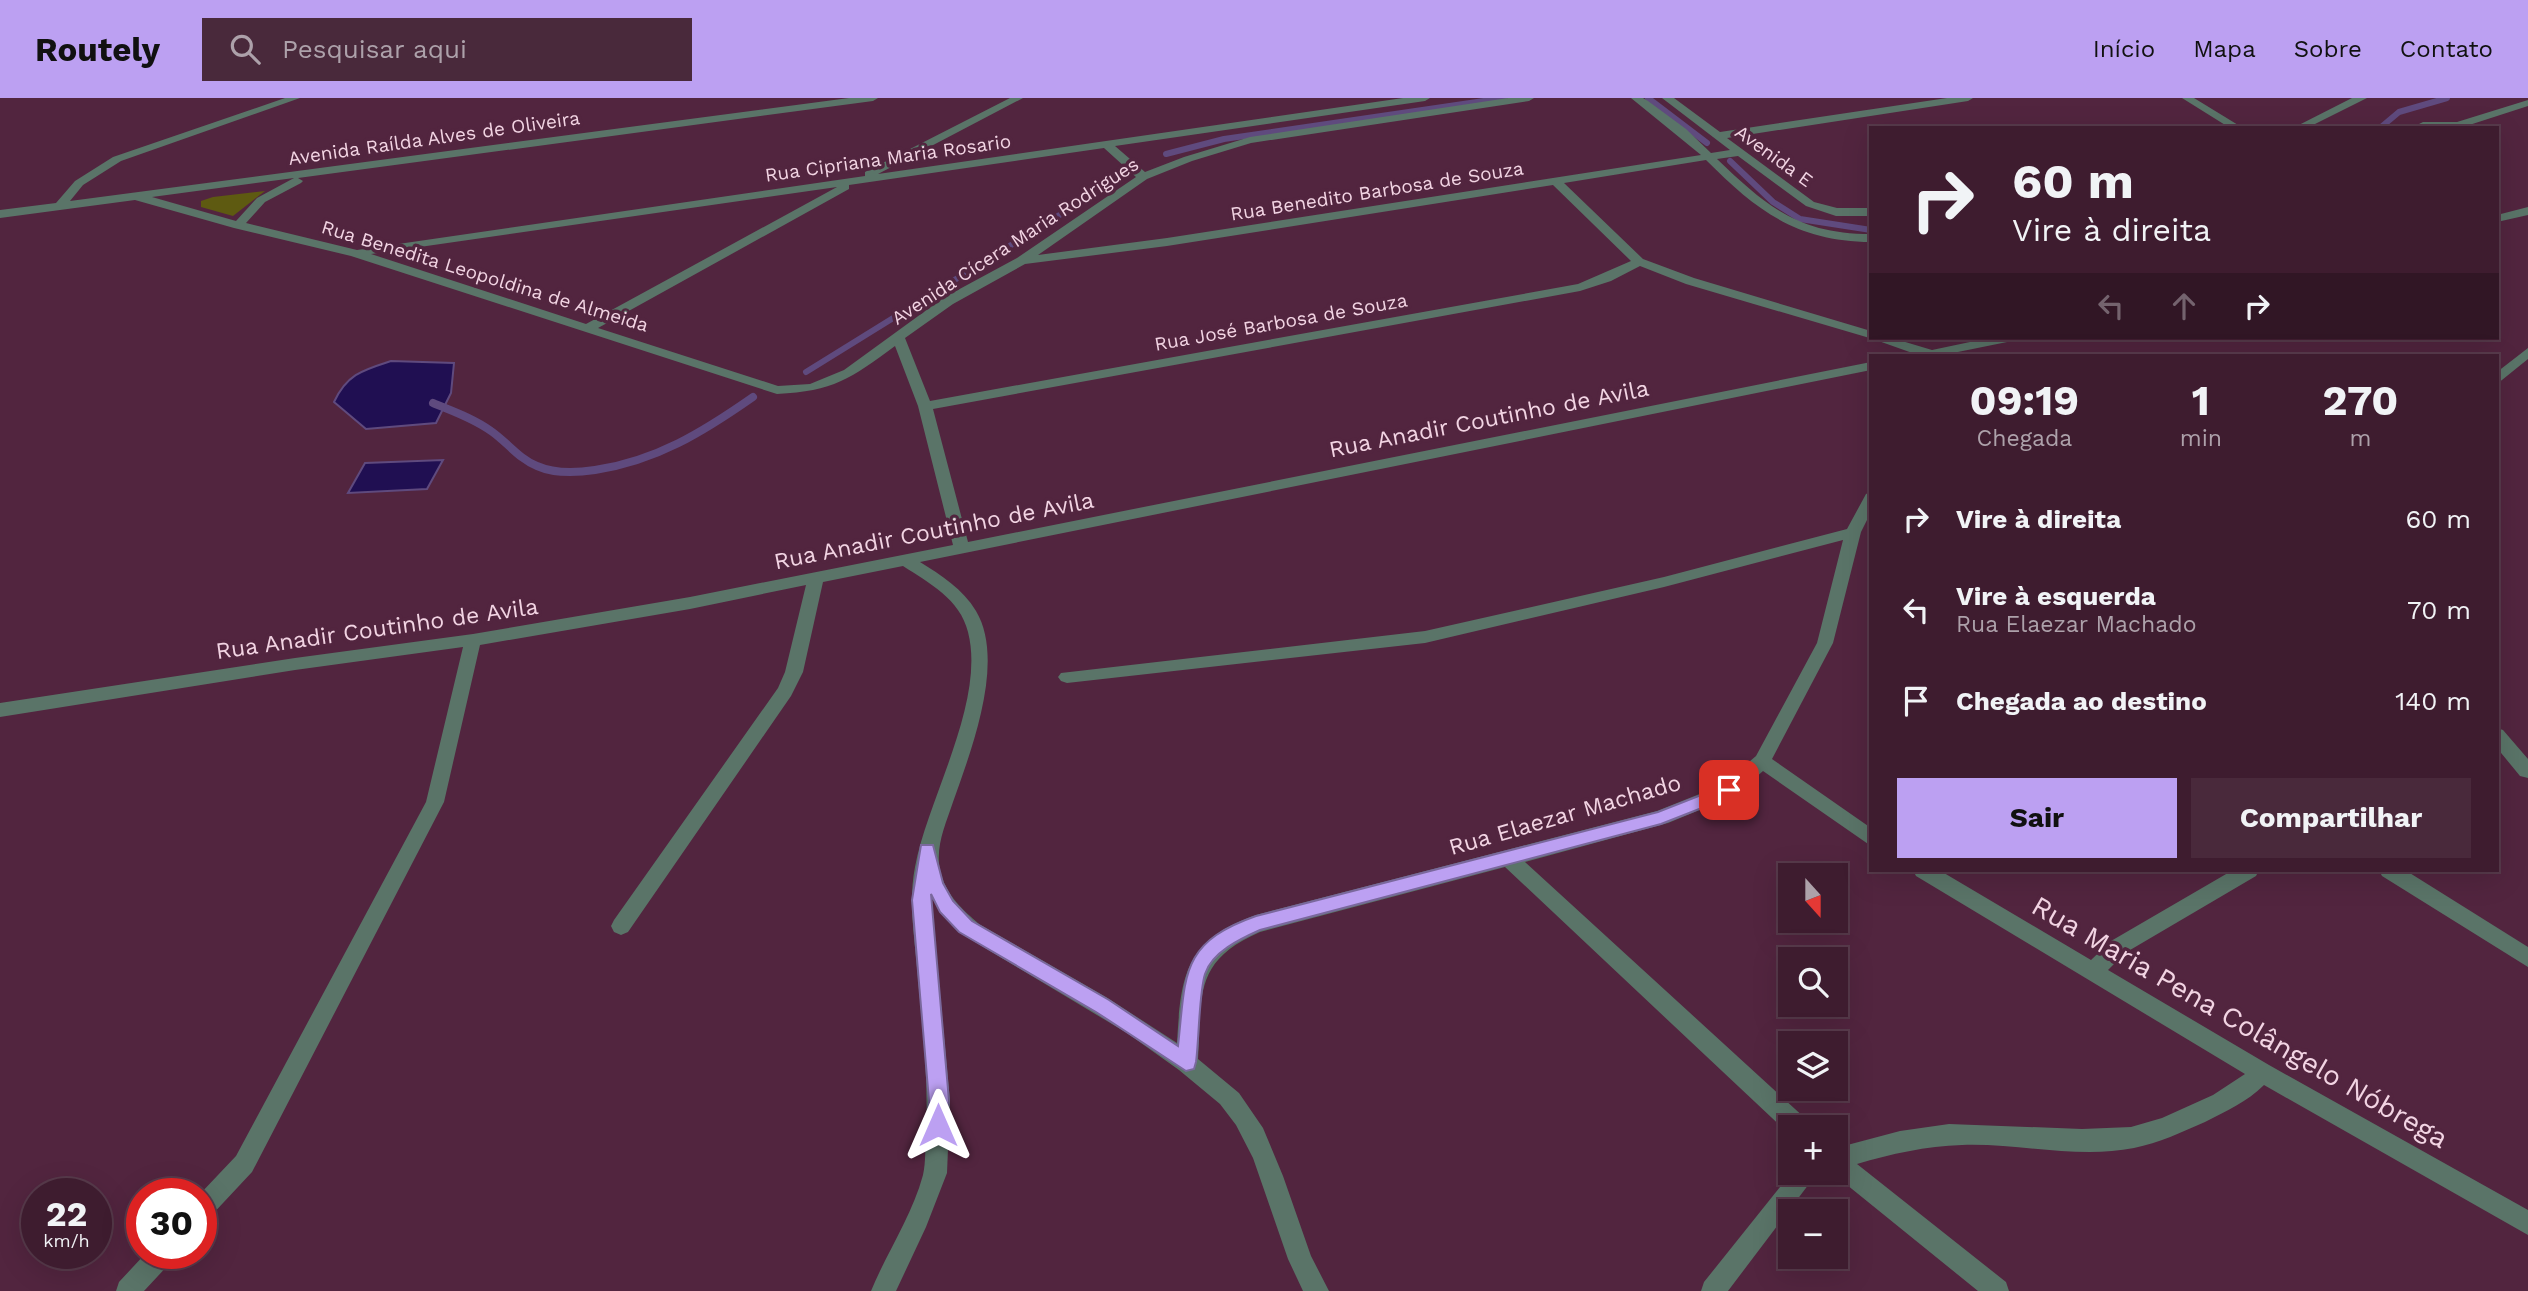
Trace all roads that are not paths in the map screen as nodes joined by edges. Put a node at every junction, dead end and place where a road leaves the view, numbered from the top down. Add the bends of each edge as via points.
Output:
1 (312, 98) edge
2 (873, 98) edge
3 (1018, 98) edge
4 (1425, 98) edge
5 (1529, 98) edge
6 (1636, 98) edge
7 (1667, 98) edge
8 (1968, 98) edge
9 (2187, 98) edge
10 (2362, 98) edge
11 (291, 99) edge
12 (1001, 102) edge
13 (2528, 103) edge
14 (2235, 126) edge
15 (2302, 126) edge
16 (2421, 126) edge
17 (1717, 136) junction
18 (1106, 144) junction
19 (1739, 152) junction
20 (1709, 157) junction
21 (337, 169) junction
22 (1143, 177) junction
23 (1554, 179) junction
24 (855, 181) junction
25 (139, 197) junction
26 (59, 207) junction
27 (2528, 211) edge
28 (1869, 212) edge
29 (0, 214) edge
30 (2499, 218) edge
31 (238, 225) junction
32 (1869, 238) edge
33 (355, 253) junction
34 (1021, 261) junction
35 (1639, 262) junction
36 (590, 327) junction
37 (1869, 334) edge
38 (898, 337) junction
39 (1885, 340) edge
40 (1998, 340) edge
41 (2528, 352) edge
42 (1928, 354) edge
43 (1935, 354) edge
44 (1869, 366) edge
45 (2499, 378) edge
46 (777, 390) joint
47 (925, 406) junction
48 (1869, 502) edge
49 (1853, 532) junction
50 (962, 549) junction
51 (906, 560) junction
52 (815, 580) junction
53 (473, 640) junction
54 (1067, 677) dead end
55 (0, 710) edge
56 (2499, 737) edge
57 (1762, 761) junction
58 (2527, 771) edge
59 (1869, 837) edge
60 (927, 850) junction
61 (1507, 857) junction
62 (1926, 872) edge
63 (2246, 872) edge
64 (2392, 872) edge
65 (621, 926) dead end
66 (2528, 958) edge
67 (2093, 971) junction
68 (1186, 1062) junction
69 (2261, 1072) junction
70 (1785, 1115) edge
71 (1848, 1157) edge
72 (1848, 1170) edge
73 (1797, 1185) edge
74 (217, 1193) edge
75 (2528, 1223) edge
76 (148, 1269) edge
77 (128, 1291) edge
78 (883, 1291) edge
79 (1317, 1291) edge
80 (1713, 1291) edge
81 (1997, 1291) edge

1 - 11 street
2 - 21 street, Avenida Raílda Alves de Oliveira
3 - 12 street
4 - 18 street, Rua Cipriana Maria Rosario
5 - 22 street, Avenida Cícera Maria Rodrigues via 1250,140
6 - 20 street
7 - 17 street, Avenida E
8 - 17 street
9 - 14 street
10 - 15 street
11 - 26 street via 117,159 79,183
12 - 24 street
13 - 16 street via 2458,125
17 - 19 street, Avenida E
18 - 22 street
18 - 24 street, Rua Cipriana Maria Rosario
19 - 20 street, Rua Benedito Barbosa de Souza
19 - 28 street, Avenida E via 1810,204 1836,212
20 - 23 street, Rua Benedito Barbosa de Souza
20 - 32 street via 1761,205 1791,225 1833,238
21 - 25 street, Avenida Raílda Alves de Oliveira
21 - 31 street via 274,191
22 - 34 street, Avenida Cícera Maria Rodrigues
23 - 34 street, Rua Benedito Barbosa de Souza via 1167,243
23 - 35 street
24 - 33 street, Rua Cipriana Maria Rosario
24 - 36 street
25 - 26 street, Avenida Raílda Alves de Oliveira
25 - 31 street, Rua Benedita Leopoldina de Almeida
26 - 29 street, Avenida Raílda Alves de Oliveira
27 - 30 street
31 - 33 street, Rua Benedita Leopoldina de Almeida
33 - 36 street, Rua Benedita Leopoldina de Almeida
34 - 38 street, Avenida Cícera Maria Rodrigues via 948,301
35 - 37 street
35 - 47 street, Rua José Barbosa de Souza via 1580,287
36 - 46 street, Rua Benedita Leopoldina de Almeida
38 - 46 street, Avenida Cícera Maria Rodrigues via 832,381 812,388
38 - 47 street
39 - 42 street
40 - 43 street
41 - 45 street
44 - 50 street, Rua Anadir Coutinho de Avila
47 - 50 street
48 - 49 street, Rua Elaezar Machado
49 - 54 street via 1664,582 1425,637
49 - 57 street, Rua Elaezar Machado via 1825,643
50 - 51 street, Rua Anadir Coutinho de Avila
51 - 52 street, Rua Anadir Coutinho de Avila
51 - 60 street via 944,586 970,615 979,664 965,738
52 - 53 street, Rua Anadir Coutinho de Avila
52 - 65 street via 794,672 785,691
53 - 55 street, Rua Anadir Coutinho de Avila
53 - 74 street via 435,802 244,1164
56 - 58 street
57 - 59 street
57 - 61 street, Rua Elaezar Machado via 1729,790 1661,818
60 - 68 street via 934,883 946,906 965,926 1102,1006
60 - 78 street via 921,900 939,1101 935,1173
61 - 68 street, Rua Elaezar Machado via 1232,934 1210,951 1196,972
61 - 70 street
62 - 67 street, Rua Maria Pena Colângelo Nóbrega
63 - 67 street via 2118,947
64 - 66 street
67 - 69 street, Rua Maria Pena Colângelo Nóbrega
68 - 79 street via 1231,1099 1257,1138 1300,1261
69 - 71 street via 2248,1088 2169,1128 2121,1139 1964,1133 1891,1144
69 - 75 street, Rua Maria Pena Colângelo Nóbrega
72 - 81 street
73 - 80 street
76 - 77 street

